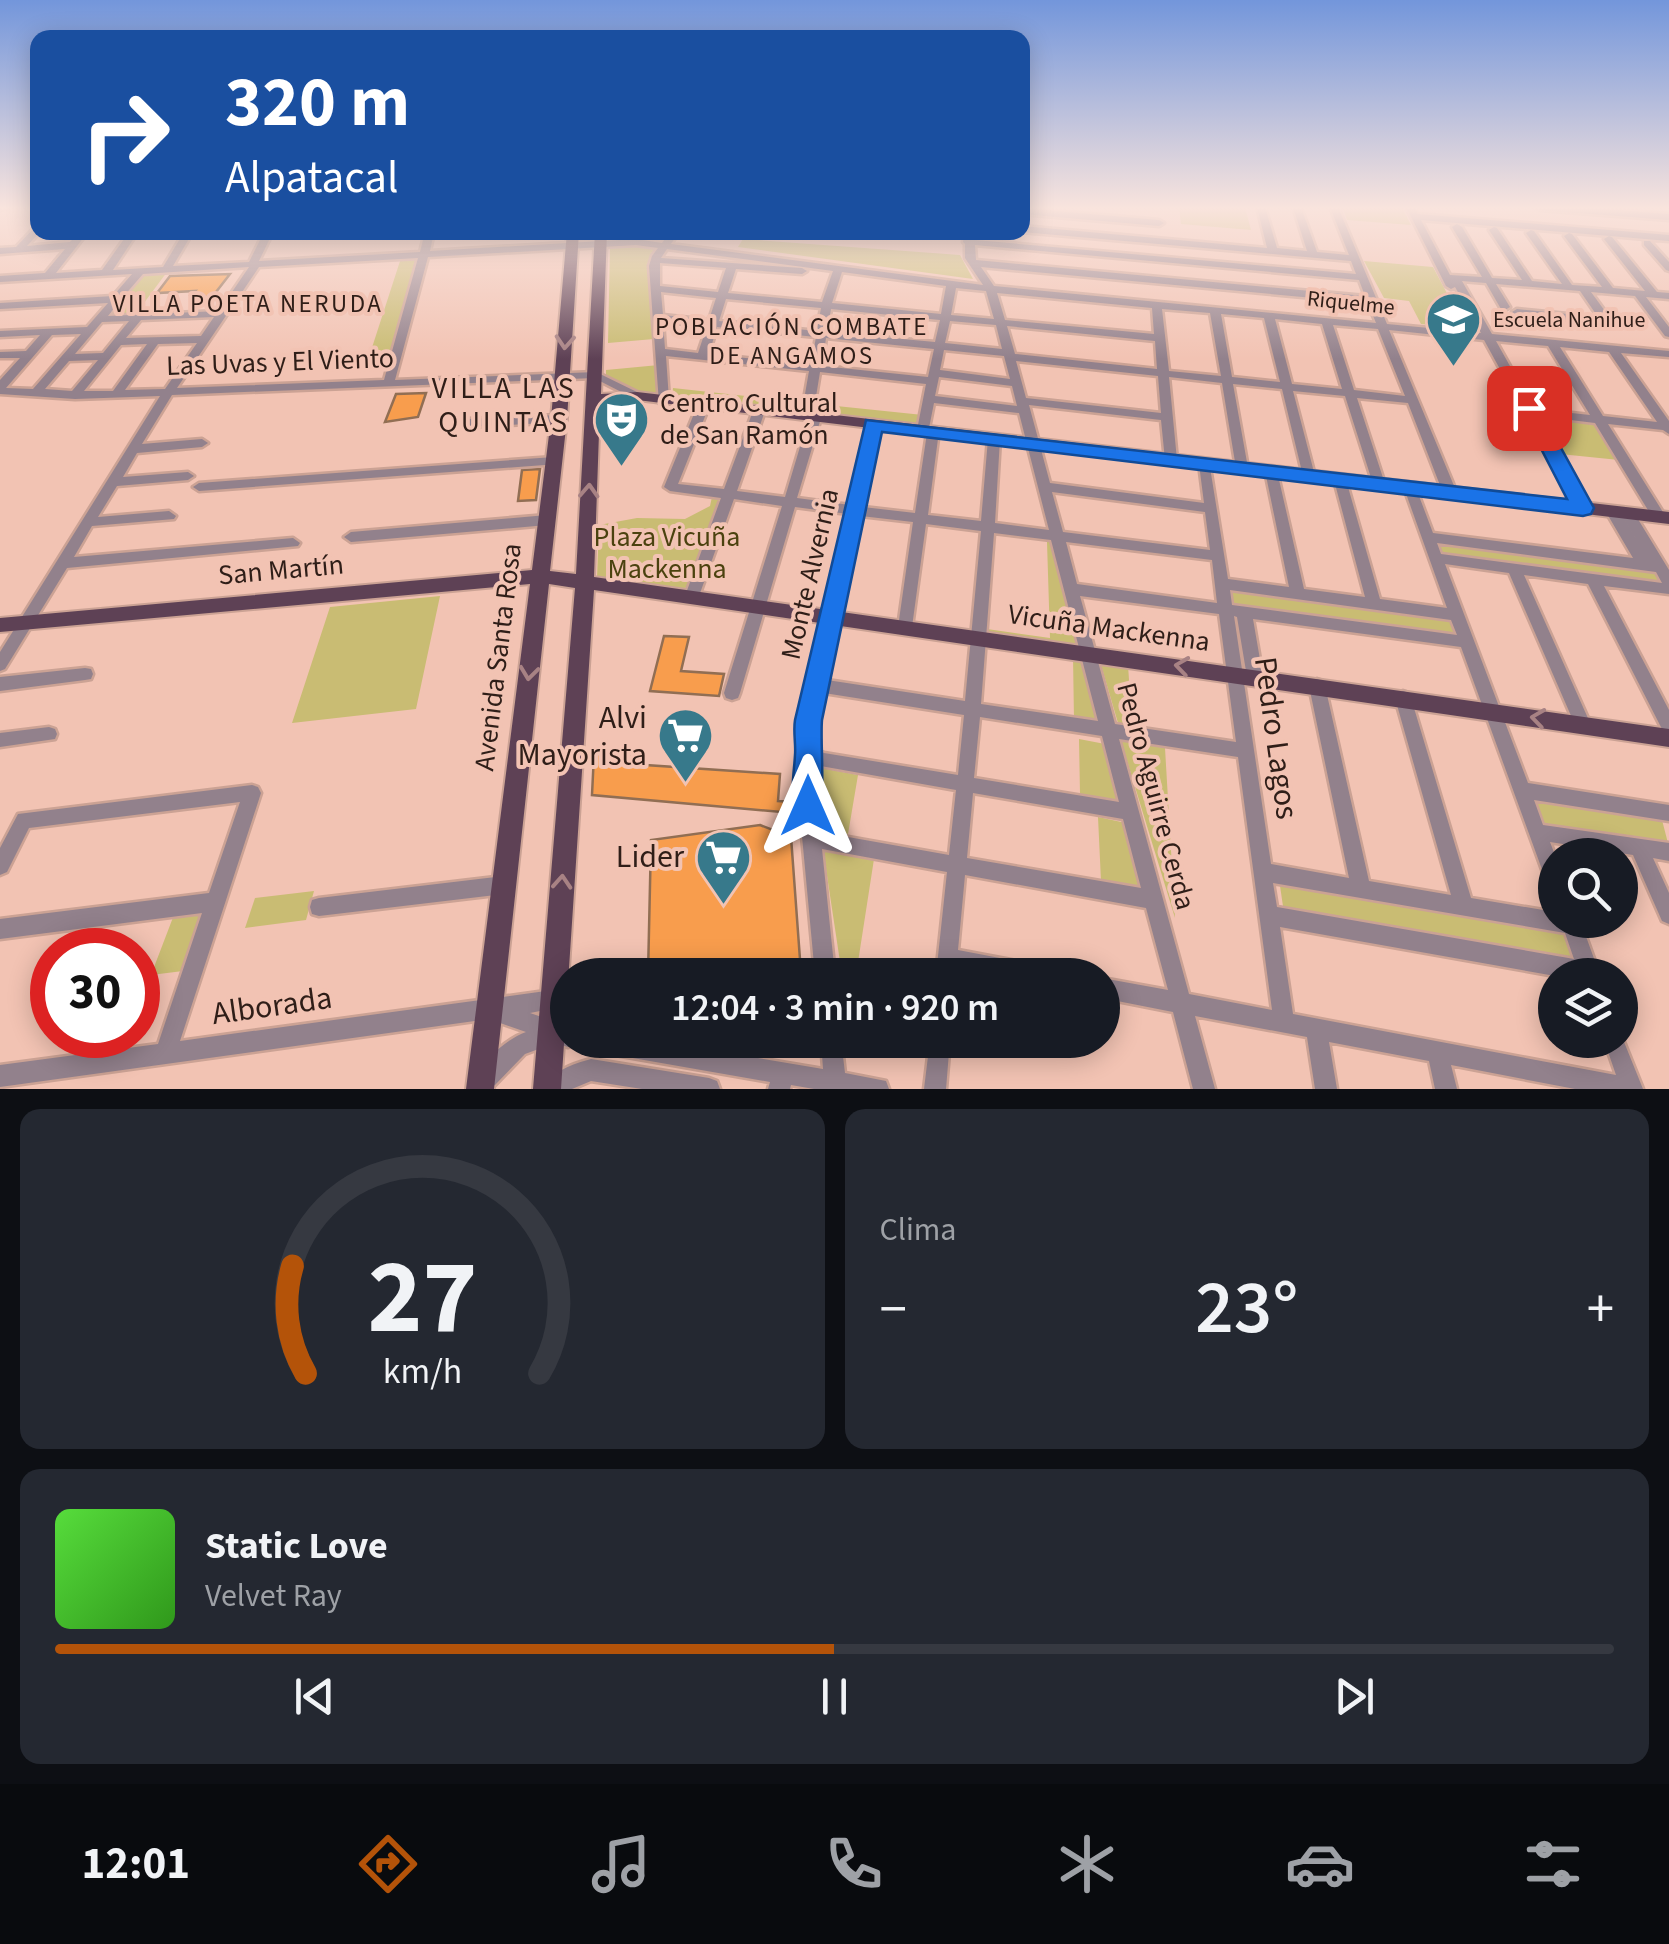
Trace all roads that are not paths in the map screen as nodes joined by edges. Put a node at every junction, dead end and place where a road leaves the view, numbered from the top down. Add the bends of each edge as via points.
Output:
1 (63, 258) edge
2 (116, 258) edge
3 (173, 258) edge
4 (257, 258) edge
5 (351, 258) edge
6 (426, 258) edge
7 (571, 258) edge
8 (599, 258) edge
9 (725, 258) edge
10 (972, 258) edge
11 (1144, 258) edge
12 (1355, 258) edge
13 (1440, 258) edge
14 (1475, 258) edge
15 (1512, 258) edge
16 (1549, 258) edge
17 (1591, 258) edge
18 (1623, 258) edge
19 (730, 259) junction
20 (656, 260) joint
21 (1163, 260) junction
22 (973, 262) junction
23 (254, 264) junction
24 (166, 269) junction
25 (142, 270) junction
26 (838, 271) junction
27 (106, 272) junction
28 (90, 273) junction
29 (48, 276) junction
30 (1451, 277) junction
31 (1364, 278) junction
32 (0, 279) edge
33 (1489, 280) junction
34 (1166, 281) junction
35 (952, 283) junction
36 (1529, 284) junction
37 (1570, 287) junction
38 (1583, 288) junction
39 (656, 289) junction
40 (990, 289) junction
41 (1610, 290) junction
42 (723, 293) junction
43 (1638, 293) junction
44 (1653, 294) junction
45 (1669, 296) edge
46 (118, 299) junction
47 (1372, 300) junction
48 (65, 302) junction
49 (827, 304) junction
50 (1163, 305) junction
51 (0, 306) edge
52 (1505, 307) dead end
53 (1215, 310) junction
54 (223, 314) junction
55 (945, 316) junction
56 (1270, 316) junction
57 (138, 317) junction
58 (658, 318) junction
59 (100, 319) junction
60 (1606, 320) junction
61 (1326, 321) junction
62 (713, 322) junction
63 (1000, 322) junction
64 (1622, 322) dead end
65 (1383, 327) junction
66 (90, 330) junction
67 (50, 332) junction
68 (0, 334) edge
69 (820, 334) junction
70 (1669, 334) edge
71 (1482, 336) junction
72 (1160, 338) junction
73 (205, 340) junction
74 (156, 341) junction
75 (1533, 341) junction
76 (117, 342) junction
77 (1552, 343) junction
78 (939, 346) junction
79 (1612, 349) junction
80 (660, 352) junction
81 (30, 354) junction
82 (1669, 354) edge
83 (0, 355) edge
84 (702, 355) junction
85 (1009, 355) junction
86 (106, 356) junction
87 (66, 358) junction
88 (815, 368) junction
89 (1164, 374) junction
90 (596, 375) junction
91 (563, 376) junction
92 (933, 377) junction
93 (1226, 380) junction
94 (389, 382) junction
95 (1016, 383) junction
96 (1287, 386) junction
97 (0, 389) edge
98 (170, 391) junction
99 (36, 393) junction
100 (1349, 393) junction
101 (116, 394) junction
102 (75, 395) junction
103 (636, 396) junction
104 (663, 400) junction
105 (929, 400) junction
106 (1412, 400) junction
107 (595, 401) junction
108 (704, 404) junction
109 (1022, 405) junction
110 (758, 411) junction
111 (1532, 412) junction
112 (811, 417) junction
113 (1168, 418) junction
114 (559, 419) junction
115 (1600, 420) junction
116 (468, 423) dead end
117 (874, 424) junction
118 (1668, 428) edge
119 (928, 431) junction
120 (994, 439) junction
121 (1032, 443) junction
122 (202, 444) dead end
123 (133, 450) junction
124 (1171, 460) junction
125 (554, 461) junction
126 (1204, 464) junction
127 (1242, 468) junction
128 (1272, 472) junction
129 (188, 476) dead end
130 (1309, 476) junction
131 (1340, 480) junction
132 (113, 482) junction
133 (1379, 484) junction
134 (199, 487) dead end
135 (1044, 487) junction
136 (1410, 488) junction
137 (1450, 492) junction
138 (728, 495) junction
139 (790, 503) junction
140 (1211, 508) junction
141 (1583, 508) junction
142 (855, 511) junction
143 (1620, 513) junction
144 (169, 516) dead end
145 (1664, 518) edge
146 (547, 520) junction
147 (920, 520) junction
148 (88, 522) junction
149 (988, 528) junction
150 (352, 537) dead end
151 (1058, 537) junction
152 (1428, 537) junction
153 (293, 543) dead end
154 (1218, 556) junction
155 (1436, 558) junction
156 (63, 563) junction
157 (1643, 564) junction
158 (1660, 566) junction
159 (1514, 569) junction
160 (541, 576) junction
161 (1593, 579) junction
162 (585, 580) junction
163 (1222, 584) junction
164 (1669, 585) edge
165 (1071, 589) junction
166 (1298, 594) junction
167 (692, 596) junction
168 (1374, 604) junction
169 (760, 606) junction
170 (1225, 610) junction
171 (1244, 612) junction
172 (1457, 615) junction
173 (833, 616) junction
174 (26, 622) junction
175 (0, 625) edge
176 (904, 626) junction
177 (980, 638) junction
178 (1467, 642) junction
179 (1089, 653) junction
180 (0, 666) edge
181 (84, 674) dead end
182 (1245, 675) junction
183 (0, 684) edge
184 (816, 685) junction
185 (1317, 686) junction
186 (732, 693) dead end
187 (1403, 698) junction
188 (972, 709) junction
189 (1493, 712) junction
190 (1583, 725) junction
191 (1669, 726) edge
192 (1110, 729) junction
193 (50, 734) dead end
194 (1669, 738) edge
195 (0, 740) edge
196 (1246, 750) junction
197 (809, 754) junction
198 (965, 784) junction
199 (1522, 790) junction
200 (1132, 812) junction
201 (1669, 814) edge
202 (1537, 832) junction
203 (1539, 838) edge
204 (811, 839) junction
205 (6, 844) edge
206 (1639, 848) junction
207 (1669, 852) edge
208 (957, 865) junction
209 (0, 866) edge
210 (1262, 872) junction
211 (504, 885) junction
212 (1361, 889) junction
213 (1155, 900) junction
214 (216, 902) junction
215 (1464, 906) junction
216 (319, 908) dead end
217 (1268, 914) junction
218 (1669, 914) edge
219 (1538, 918) edge
220 (0, 930) edge
221 (556, 958) edge
222 (822, 958) edge
223 (948, 958) edge
224 (1538, 964) edge
225 (1120, 991) edge
226 (550, 1000) edge
227 (1182, 1003) junction
228 (489, 1009) junction
229 (1284, 1022) junction
230 (1316, 1029) junction
231 (550, 1032) edge
232 (550, 1037) edge
233 (1437, 1052) junction
234 (165, 1054) junction
235 (555, 1058) edge
236 (673, 1058) edge
237 (833, 1058) edge
238 (938, 1058) edge
239 (1621, 1058) edge
240 (0, 1076) edge
241 (781, 1081) edge
242 (835, 1082) junction
243 (1567, 1083) edge
244 (480, 1088) edge
245 (550, 1089) edge
246 (708, 1089) edge
247 (878, 1089) edge
248 (935, 1089) edge
249 (1204, 1089) edge
250 (1326, 1089) edge
251 (1446, 1089) edge
252 (1632, 1089) edge

1 - 29 street
2 - 27 street
3 - 24 street
4 - 23 street
5 - 23 street, Riquelme
6 - 94 street
7 -> 91 main road, Avenida Santa Rosa
8 - 90 main road
9 - 19 street, Riquelme
10 - 22 street, Pedro Aguirre Cerda
11 - 21 street
12 - 31 street
13 - 30 street
14 - 33 street
15 - 36 street
16 - 37 street
17 - 41 street
18 - 44 street
19 - 20 street, Riquelme
19 - 26 street, Riquelme
19 - 26 street, Riquelme
19 - 42 street
20 - 39 street
21 - 31 street
21 - 34 street
22 - 34 street
22 - 40 street, Pedro Aguirre Cerda
23 - 24 street, Riquelme
23 - 54 street
24 - 25 street, Riquelme
25 - 27 street, Riquelme
25 - 46 street
26 - 35 street, Riquelme
26 - 49 street
27 - 28 street, Riquelme
28 - 29 street, Riquelme
28 - 48 street
29 - 32 street, Riquelme
30 - 33 street
30 - 71 street
31 - 47 street
33 - 36 street
33 - 52 street
34 - 47 street
34 - 50 street
35 - 40 street, Riquelme
35 - 55 street
36 - 37 street
37 - 38 street
38 - 41 street
38 - 60 street
39 - 42 street
39 - 58 street
40 - 50 street, Riquelme
40 - 63 street, Pedro Aguirre Cerda
41 - 43 street
42 - 49 street
42 - 62 street
43 - 44 street
43 - 70 street
44 - 45 street
46 - 48 street
46 - 59 street
47 - 65 street
48 - 51 street
49 - 55 street
49 - 69 street
50 - 53 street, Riquelme
50 - 72 street
53 - 56 street, Riquelme
53 - 93 street
54 - 57 street
54 - 73 street
55 - 63 street
55 - 78 street
56 - 61 street, Riquelme
56 - 96 street
57 - 59 street
57 - 76 street
58 - 62 street
58 - 80 street
59 - 66 street
60 - 64 street
60 - 75 street via 1517,312
61 - 65 street, Riquelme
61 - 100 street
62 - 69 street
62 - 84 street
63 - 72 street
63 - 85 street, Pedro Aguirre Cerda
65 - 71 street, Riquelme
65 - 106 street
66 - 67 street
66 - 87 street
67 - 68 street
67 - 81 street
69 - 78 street
69 - 88 street
71 - 75 street, Riquelme
71 - 111 street
72 - 89 street
73 - 74 street
73 - 98 street
74 - 76 street
74 - 101 street
75 - 77 street, Riquelme
76 - 86 street
77 - 79 street, Riquelme
77 - 115 street
78 - 85 street
78 - 92 street
79 - 82 street, Riquelme
79 - 118 street
80 - 84 street
80 - 104 street
81 - 83 street
81 - 97 street
84 - 88 street
85 - 89 street
85 - 95 street, Pedro Aguirre Cerda
86 - 87 street
86 - 102 street
87 - 99 street
88 - 92 street
88 - 112 street
89 - 93 street
89 - 113 street
90 - 91 street, Las Uvas y El Viento
90 - 103 street
90 - 107 main road
91 - 94 street, Las Uvas y El Viento
91 - 114 main road, Avenida Santa Rosa
92 - 95 street
92 - 105 street
93 - 96 street
93 - 127 street
94 - 98 street, Las Uvas y El Viento
95 - 109 street, Pedro Aguirre Cerda
96 - 100 street
96 - 130 street
97 - 99 street, Las Uvas y El Viento
98 - 101 street, Las Uvas y El Viento
98 - 123 street
99 - 102 street, Las Uvas y El Viento
100 - 106 street
100 - 133 street
101 - 102 street, Las Uvas y El Viento
103 - 104 main road
103 - 107 main road
104 - 108 main road
105 - 109 street
105 - 119 street
106 - 137 street
162 -> 107 main road
108 - 110 main road
108 - 138 street via 670,487
109 - 113 street
109 - 121 street, Pedro Aguirre Cerda
110 - 112 main road
110 - 138 street
111 - 115 street
111 - 141 street
112 - 117 main road
112 - 139 street
113 - 124 street
114 - 116 street
114 - 125 main road, Avenida Santa Rosa
115 - 118 street
115 - 145 street
117 - 119 main road
117 - 142 street, Monte Alvernia
119 - 120 main road
119 - 147 street
120 - 121 main road
120 - 149 street
121 - 124 main road
121 - 135 street, Pedro Aguirre Cerda
122 - 123 street
123 - 132 street
124 - 126 main road
125 - 134 street
125 - 146 main road, Avenida Santa Rosa
126 - 127 main road
126 - 140 street, Pedro Lagos
127 - 128 main road
128 - 130 main road
128 - 166 street
129 - 132 street
130 - 131 main road
131 - 133 main road
131 - 168 street
132 - 148 street
133 - 136 main road
135 - 140 street
135 - 151 street, Pedro Aguirre Cerda
136 - 137 main road
136 - 152 street
137 - 141 main road
138 - 139 street
138 - 167 street
139 - 142 street
139 - 169 street
140 - 154 street, Pedro Lagos
141 - 143 main road
142 - 147 street
142 - 173 street, Monte Alvernia
143 - 145 main road
143 - 157 street
143 - 158 street
144 - 148 street
146 - 150 street
146 - 160 main road, Avenida Santa Rosa
147 - 149 street
147 - 176 street
148 - 156 street
149 - 151 street
149 - 177 street
151 - 154 street
151 - 165 street, Pedro Aguirre Cerda
152 - 155 street
152 - 157 street
153 - 156 street
154 - 163 street, Pedro Lagos
155 - 159 street
155 - 172 street
156 - 174 street
157 - 158 street
158 - 164 street
159 - 161 street
159 - 190 street
160 - 162 main road, Vicuña Mackenna
160 - 174 main road, San Martín
160 -> 211 main road, Avenida Santa Rosa
161 - 164 street
161 - 191 street
162 - 167 main road, Vicuña Mackenna
221 -> 162 main road
163 - 166 street
163 - 170 street, Pedro Lagos
165 - 170 street
165 - 179 street, Pedro Aguirre Cerda
166 - 168 street
167 - 169 main road, Vicuña Mackenna
168 - 172 street
169 - 173 main road, Vicuña Mackenna
169 - 186 street
170 - 171 street
170 - 182 street, Pedro Lagos
171 - 178 street
171 - 182 street, Pedro Lagos
172 - 178 street
173 - 176 main road, Vicuña Mackenna
173 - 184 street, Monte Alvernia
174 - 175 main road
174 - 180 street
176 - 177 main road, Vicuña Mackenna
177 - 179 main road, Vicuña Mackenna
177 - 188 street
178 - 189 street
182 -> 179 main road, Vicuña Mackenna
179 - 192 street, Pedro Aguirre Cerda
181 - 183 street
182 - 185 main road, Vicuña Mackenna
182 - 196 street, Pedro Lagos
184 - 188 street
184 - 197 street, Monte Alvernia
185 - 187 main road, Vicuña Mackenna
185 - 212 street
187 - 189 main road, Vicuña Mackenna
187 - 215 street
188 - 192 street
188 - 198 street
190 -> 189 main road, Vicuña Mackenna
189 - 199 street
190 - 194 main road, Vicuña Mackenna
192 - 196 street
192 - 200 street, Pedro Aguirre Cerda
193 - 195 street
196 - 210 street, Pedro Lagos
197 - 198 street
197 - 204 street, Monte Alvernia
198 - 200 street
198 - 208 street
199 - 201 street
199 - 202 street
200 - 213 street, Pedro Aguirre Cerda
202 - 203 street
202 - 206 street
204 - 208 street
204 - 222 street, Monte Alvernia
205 - 209 street
205 - 214 street via 24,820 252,793
206 - 207 street
206 - 218 street
208 - 213 street
208 - 223 street
210 - 212 street
210 - 217 street, Pedro Lagos
211 - 216 street
211 - 228 main road, Avenida Santa Rosa
212 - 215 street
213 - 227 street, Pedro Aguirre Cerda
214 - 220 street
214 - 234 street
215 - 219 street
217 - 224 street
217 - 229 street, Pedro Lagos
225 - 227 street
226 - 228 street, Alborada
227 - 229 street
227 - 249 street, Pedro Aguirre Cerda
228 - 231 street
228 - 234 street, Alborada
228 - 244 main road, Avenida Santa Rosa
229 - 230 street
230 - 233 street
230 - 250 street
232 - 244 street via 509,1053
233 - 243 street
233 - 251 street
234 - 240 street, Alborada
235 - 245 main road
236 - 241 street
237 - 242 street
238 - 248 street
239 - 252 street
241 - 242 street
242 - 247 street
243 - 252 street
245 - 246 street via 591,1070

